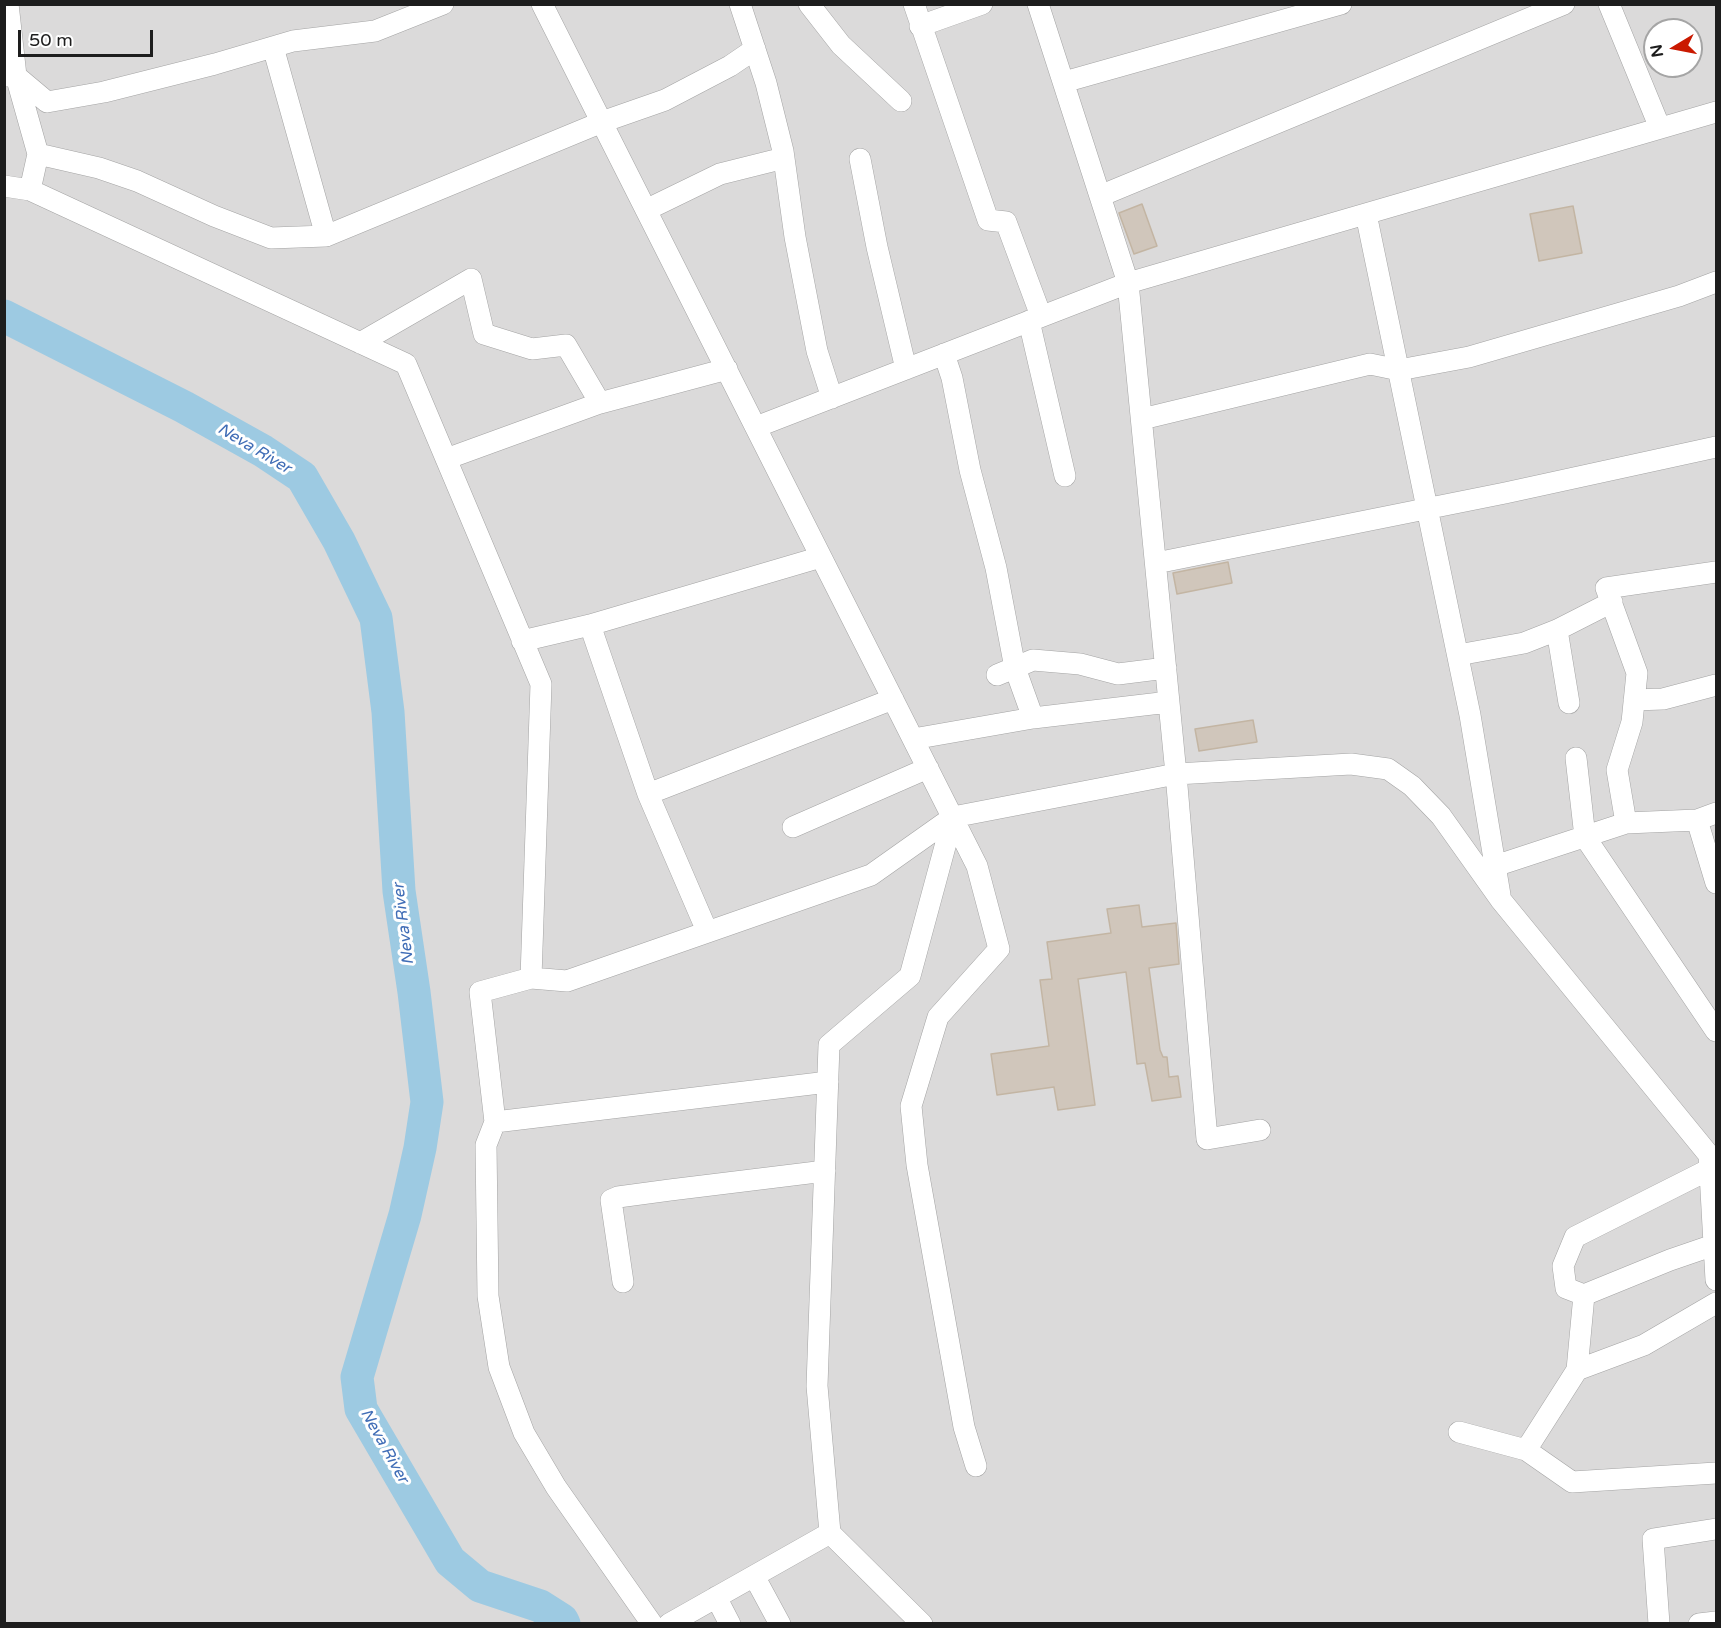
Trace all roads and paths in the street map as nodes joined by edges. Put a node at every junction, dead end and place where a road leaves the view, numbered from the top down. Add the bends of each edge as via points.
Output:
1 (8, 4) edge
2 (443, 4) edge
3 (542, 4) edge
4 (740, 4) edge
5 (809, 4) edge
6 (914, 4) edge
7 (981, 4) edge
8 (1038, 4) edge
9 (1341, 4) edge
10 (1564, 4) edge
11 (1609, 4) edge
12 (920, 26) junction
13 (273, 47) junction
14 (755, 49) junction
15 (10, 76) edge
16 (1064, 82) junction
17 (901, 101) dead end
18 (1716, 112) edge
19 (602, 122) junction
20 (1660, 128) junction
21 (38, 154) junction
22 (784, 159) junction
23 (860, 159) dead end
24 (4, 186) edge
25 (30, 190) junction
26 (1100, 196) junction
27 (646, 210) junction
28 (1366, 213) junction
29 (326, 236) junction
30 (1716, 282) edge
31 (1128, 283) junction
32 (1035, 319) junction
33 (360, 343) junction
34 (944, 354) junction
35 (727, 369) junction
36 (906, 369) junction
37 (1399, 370) junction
38 (832, 398) junction
39 (600, 403) junction
40 (1142, 419) junction
41 (756, 427) junction
42 (1716, 447) edge
43 (446, 459) junction
44 (1065, 476) dead end
45 (1427, 508) junction
46 (821, 557) junction
47 (1156, 563) junction
48 (1716, 572) edge
49 (1612, 602) junction
50 (590, 625) junction
51 (1557, 630) junction
52 (522, 641) junction
53 (1458, 655) junction
54 (1166, 668) junction
55 (1006, 672) junction
56 (1716, 685) edge
57 (893, 699) junction
58 (1634, 700) junction
59 (1169, 702) junction
60 (1569, 703) dead end
61 (1032, 718) junction
62 (914, 739) junction
63 (1576, 758) dead end
64 (928, 768) junction
65 (1176, 774) junction
66 (648, 794) junction
67 (1707, 816) edge
68 (953, 817) junction
69 (1626, 823) junction
70 (793, 827) dead end
71 (1585, 837) junction
72 (1495, 866) junction
73 (1716, 883) edge
74 (1500, 898) junction
75 (707, 931) junction
76 (531, 978) junction
77 (1716, 1031) edge
78 (828, 1082) junction
79 (495, 1122) junction
80 (1260, 1130) dead end
81 (1712, 1157) edge
82 (825, 1172) junction
83 (1714, 1247) junction
84 (1716, 1280) edge
85 (623, 1282) dead end
86 (1584, 1295) junction
87 (1716, 1303) edge
88 (1577, 1370) junction
89 (1459, 1432) dead end
90 (1526, 1450) junction
91 (976, 1466) dead end
92 (1716, 1473) edge
93 (1716, 1529) edge
94 (830, 1533) junction
95 (754, 1576) junction
96 (716, 1597) junction
97 (1716, 1622) edge
98 (652, 1623) edge
99 (669, 1623) edge
100 (730, 1623) edge
101 (780, 1623) edge
102 (922, 1623) edge
103 (1659, 1623) edge
104 (1699, 1623) edge

1 - 15 street
2 - 13 street via 375,31
3 - 19 street
4 - 14 street
5 - 17 street via 842,45
6 - 12 street
7 - 12 street
8 - 16 street
9 - 16 street
10 - 26 street
11 - 20 street
12 - 32 street via 988,220 1006,222
13 - 15 street via 115,89 47,102
13 - 29 street
14 - 19 street via 665,100
14 - 22 street
15 - 21 street
16 - 26 street
18 - 20 street
19 - 27 street
19 - 29 street
20 - 28 street
21 - 25 street
21 - 29 street via 137,181 271,238
22 - 27 street via 720,174
22 - 38 street via 817,351
23 - 36 street
24 - 25 street
25 - 33 street
26 - 31 street
27 - 35 street
28 - 31 street
28 - 37 street
30 - 37 street via 1469,357
31 - 32 street
31 - 40 street
32 - 34 street
32 - 44 street
33 - 39 street via 471,279 484,334 532,349 566,345
33 - 43 street via 406,364
34 - 36 street
34 - 55 street via 996,568
35 - 39 street
35 - 41 street
36 - 38 street
37 - 40 street via 1370,364
37 - 45 street
38 - 41 street
39 - 43 street
40 - 47 street
41 - 46 street
42 - 45 street
43 - 52 street
45 - 47 street
45 - 53 street
46 - 50 street
46 - 57 street
47 - 54 street
48 - 49 street via 1606,588
49 - 51 street
49 - 58 street via 1637,673
50 - 52 street
50 - 66 street
51 - 53 street via 1524,643
51 - 60 street
52 - 76 street via 541,684
53 - 72 street
54 - 55 street via 1118,674 1080,664 1033,660
54 - 59 street
55 - 61 street
56 - 58 street via 1664,699
57 - 62 street
57 - 66 street
58 - 69 street via 1632,722 1617,770
59 - 61 street
59 - 65 street
61 - 62 street
62 - 64 street
63 - 71 street
64 - 68 street
64 - 70 street
65 - 68 street
65 - 74 street via 1351,764 1388,770 1412,786 1441,816
65 - 80 street via 1207,1139
66 - 75 street
67 - 69 street
67 - 73 street
68 - 75 street via 871,875
68 - 78 street via 910,976 829,1045
68 - 91 street via 977,866 999,949 938,1017 911,1106 917,1165 964,1427
69 - 71 street
71 - 72 street
71 - 77 street
72 - 74 street
74 - 81 street
75 - 76 street via 567,981
76 - 79 street via 480,992
78 - 79 street
78 - 82 street
79 - 98 street via 486,1145 486,1216 488,1296 499,1367 524,1433 556,1487
81 - 83 street
81 - 86 street via 1575,1237 1563,1266 1566,1288
82 - 85 street via 611,1200
82 - 94 street via 817,1386
83 - 84 street
83 - 86 street via 1670,1260
86 - 88 street
87 - 88 street via 1644,1345
88 - 90 street
89 - 90 street
90 - 92 street via 1572,1482
93 - 103 street via 1653,1539
94 - 95 street
94 - 102 street
95 - 96 street
95 - 101 street
96 - 99 street
96 - 100 street
97 - 104 street

